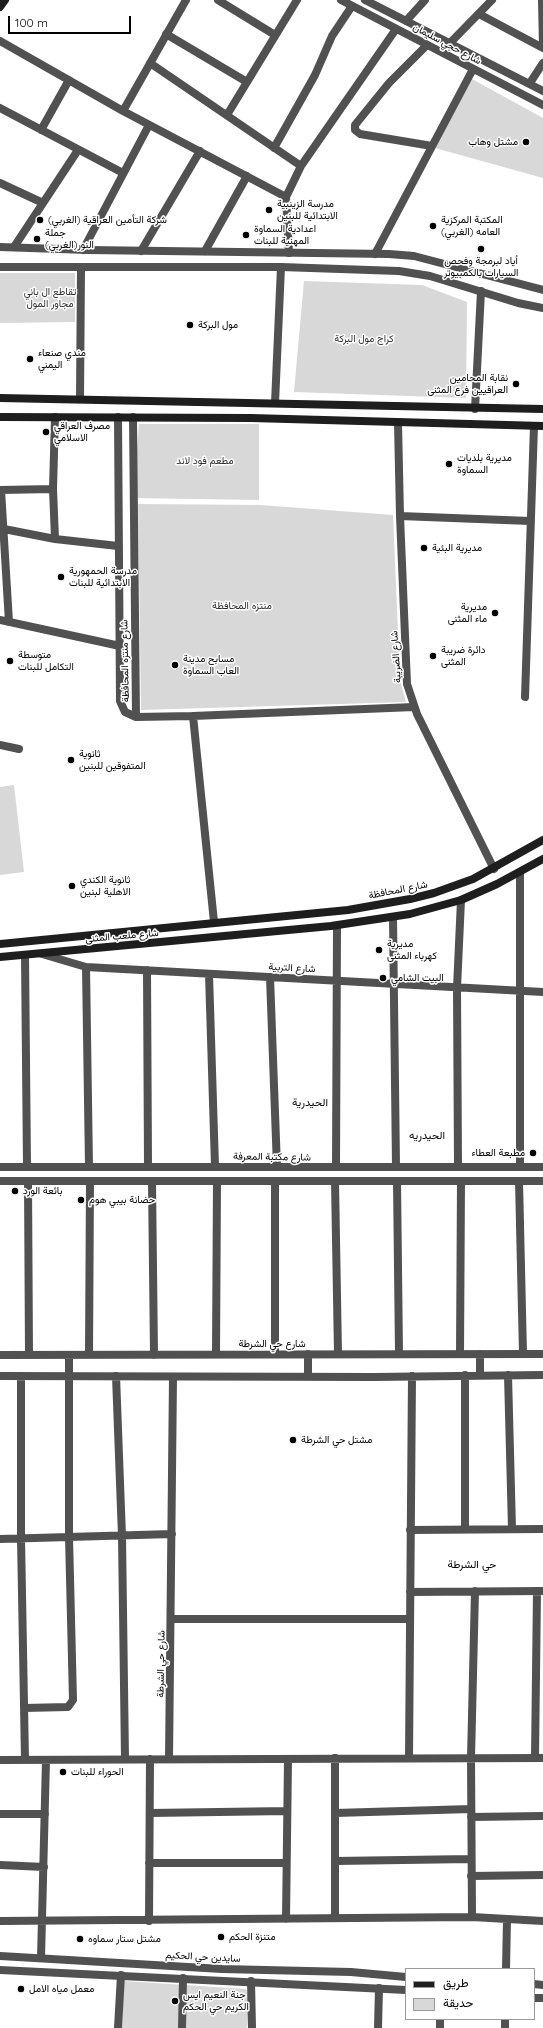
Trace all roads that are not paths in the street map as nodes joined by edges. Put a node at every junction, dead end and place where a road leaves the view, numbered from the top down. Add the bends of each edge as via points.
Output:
1 (5, 0) edge
2 (186, 0) edge
3 (218, 0) edge
4 (297, 0) edge
5 (342, 0) edge
6 (365, 0) edge
7 (425, 0) edge
8 (492, 0) edge
9 (542, 0) edge
10 (352, 6) junction
11 (0, 7) edge
12 (478, 14) junction
13 (406, 21) junction
14 (396, 29) junction
15 (166, 34) junction
16 (275, 35) junction
17 (0, 41) edge
18 (449, 44) junction
19 (427, 45) junction
20 (150, 63) junction
21 (543, 63) edge
22 (473, 69) junction
23 (69, 80) junction
24 (247, 82) junction
25 (530, 84) junction
26 (543, 90) edge
27 (543, 105) edge
28 (0, 108) edge
29 (123, 111) junction
30 (226, 115) junction
31 (149, 125) junction
32 (41, 130) junction
33 (432, 146) junction
34 (274, 148) junction
35 (78, 150) junction
36 (200, 151) junction
37 (301, 166) junction
38 (123, 174) junction
39 (247, 176) junction
40 (0, 183) edge
41 (286, 197) junction
42 (43, 203) junction
43 (0, 247) edge
44 (14, 247) junction
45 (84, 250) junction
46 (141, 250) junction
47 (205, 251) junction
48 (289, 253) junction
49 (374, 254) junction
50 (0, 267) edge
51 (81, 267) junction
52 (281, 267) junction
53 (481, 290) junction
54 (543, 290) edge
55 (543, 308) edge
56 (3, 398) edge
57 (80, 399) junction
58 (275, 403) junction
59 (475, 409) junction
60 (543, 409) edge
61 (0, 417) edge
62 (55, 417) junction
63 (118, 417) junction
64 (133, 417) junction
65 (398, 423) junction
66 (534, 426) junction
67 (543, 426) edge
68 (53, 489) junction
69 (1, 490) edge
70 (400, 516) junction
71 (530, 521) junction
72 (4, 529) junction
73 (55, 540) junction
74 (118, 546) junction
75 (0, 620) edge
76 (9, 622) junction
77 (120, 646) junction
78 (525, 697) dead end
79 (414, 707) junction
80 (193, 716) junction
81 (136, 717) junction
82 (0, 745) edge
83 (19, 748) dead end
84 (543, 840) edge
85 (543, 859) edge
86 (494, 869) junction
87 (520, 872) junction
88 (461, 900) junction
89 (393, 917) junction
90 (244, 920) junction
91 (214, 922) junction
92 (337, 926) junction
93 (246, 935) junction
94 (0, 944) edge
95 (42, 954) junction
96 (25, 955) junction
97 (0, 957) edge
98 (86, 967) junction
99 (147, 970) junction
100 (209, 974) junction
101 (270, 977) junction
102 (336, 980) junction
103 (394, 984) junction
104 (457, 988) junction
105 (518, 991) junction
106 (543, 992) edge
107 (148, 1166) junction
108 (215, 1166) junction
109 (396, 1166) junction
110 (458, 1166) junction
111 (520, 1166) junction
112 (0, 1167) edge
113 (27, 1167) junction
114 (90, 1167) junction
115 (277, 1167) junction
116 (336, 1167) junction
117 (543, 1167) edge
118 (335, 1180) junction
119 (0, 1181) edge
120 (28, 1181) junction
121 (90, 1181) junction
122 (152, 1181) junction
123 (217, 1181) junction
124 (275, 1181) junction
125 (398, 1181) junction
126 (461, 1181) junction
127 (520, 1181) junction
128 (543, 1181) edge
129 (216, 1354) junction
130 (275, 1354) junction
131 (308, 1354) junction
132 (338, 1354) junction
133 (399, 1354) junction
134 (460, 1354) junction
135 (480, 1354) junction
136 (523, 1354) junction
137 (543, 1354) edge
138 (0, 1355) edge
139 (29, 1355) junction
140 (69, 1355) junction
141 (89, 1355) junction
142 (154, 1355) junction
143 (465, 1375) junction
144 (480, 1375) junction
145 (508, 1375) junction
146 (543, 1375) edge
147 (0, 1376) edge
148 (20, 1376) junction
149 (70, 1376) junction
150 (116, 1376) junction
151 (308, 1376) junction
152 (412, 1376) junction
153 (173, 1377) junction
154 (465, 1529) junction
155 (512, 1529) junction
156 (543, 1529) edge
157 (410, 1530) junction
158 (172, 1534) junction
159 (122, 1536) junction
160 (69, 1537) junction
161 (21, 1538) junction
162 (0, 1539) edge
163 (475, 1591) junction
164 (540, 1591) edge
165 (410, 1592) junction
166 (171, 1619) junction
167 (410, 1620) junction
168 (24, 1708) junction
169 (335, 1758) junction
170 (409, 1758) junction
171 (471, 1758) junction
172 (539, 1758) edge
173 (125, 1759) junction
174 (150, 1759) junction
175 (169, 1759) junction
176 (288, 1759) junction
177 (0, 1760) edge
178 (25, 1760) junction
179 (46, 1760) junction
180 (287, 1811) junction
181 (150, 1813) junction
182 (335, 1813) junction
183 (471, 1813) junction
184 (0, 1814) edge
185 (44, 1814) junction
186 (543, 1816) edge
187 (471, 1859) junction
188 (335, 1861) junction
189 (149, 1863) junction
190 (286, 1863) junction
191 (0, 1865) edge
192 (44, 1867) junction
193 (543, 1875) edge
194 (472, 1876) junction
195 (472, 1917) junction
196 (335, 1918) junction
197 (286, 1919) junction
198 (507, 1919) junction
199 (0, 1921) edge
200 (149, 1921) junction
201 (543, 1921) edge
202 (43, 1922) junction
203 (0, 1956) edge
204 (40, 1958) junction
205 (506, 1968) edge
206 (0, 1970) edge
207 (121, 1975) junction
208 (405, 1977) edge
209 (183, 1978) junction
210 (251, 1981) junction
211 (379, 1988) junction
212 (405, 1990) edge
213 (118, 2028) edge
214 (182, 2028) edge
215 (252, 2028) edge
216 (378, 2028) edge

1 - 11 main road
2 - 15 street
3 - 16 street
4 - 16 street
5 - 10 street, شارع حجي سليمان
6 - 13 street, شارع حجي سليمان
7 - 13 street
8 - 12 street
9 - 12 street via 543,48
10 - 14 street, شارع حجي سليمان
10 - 34 street via 332,36 315,75
12 - 18 street
13 - 18 street, شارع حجي سليمان
14 - 19 street, شارع حجي سليمان
14 - 37 street
15 - 20 street
15 - 24 street
16 - 24 street
17 - 23 street
18 - 25 street, شارع حجي سليمان
19 - 22 street, شارع حجي سليمان
19 - 33 street via 389,83 355,125 355,130 360,134
20 - 29 street
20 - 30 street
21 - 25 street
22 - 27 street, شارع حجي سليمان
22 - 33 street
23 - 29 street
23 - 32 street
24 - 30 street
25 - 26 street, شارع حجي سليمان
28 - 32 street
29 - 31 street
30 - 34 street
31 - 36 street
31 - 38 street
32 - 35 street
33 - 49 street
34 - 37 street
35 - 38 street
35 - 42 street
36 - 39 street
36 - 46 street
37 - 41 street
38 - 45 street
39 - 41 street
39 - 47 street
40 - 42 street
41 - 48 street
42 - 44 street
43 - 44 street
44 - 45 street
45 - 46 street
46 - 47 street
47 - 48 street
48 - 49 street
49 - 54 street via 414,256
50 - 51 street
51 - 52 street
51 - 57 street
52 - 53 street via 399,271 430,276
52 - 58 street
53 - 55 street via 518,303
53 - 59 street
56 - 57 main road
57 - 58 main road
58 - 59 main road
59 - 60 main road
61 - 62 main road
62 - 63 main road
62 - 68 street
63 - 64 main road
63 - 74 street, شارع منتزه المحافظة
64 - 65 main road
64 - 81 street, شارع منتزه المحافظة
65 - 66 main road
65 - 70 street, شارع الضريبة
66 - 67 main road
66 - 71 street
68 - 69 street
68 - 73 street
69 - 72 street
70 - 71 street
70 - 79 street, شارع الضريبة via 405,672
71 - 78 street
72 - 73 street
72 - 76 street
73 - 74 street
74 - 77 street, شارع منتزه المحافظة
75 - 76 street
76 - 77 street
77 - 81 street, شارع منتزه المحافظة via 120,701 125,712
79 - 80 street
79 - 86 street, شارع الضريبة
80 - 81 street
80 - 91 street
82 - 83 street
84 - 86 main road, شارع المحافظة
85 - 87 main road
86 - 90 main road, شارع المحافظة via 454,887 410,899 348,910
87 - 88 main road
87 - 105 street
88 - 89 main road
88 - 104 street
89 - 92 main road
89 - 103 street
90 - 91 main road, شارع ملعب المثنى
90 - 93 main road
91 - 94 main road, شارع ملعب المثنى
92 - 93 main road
92 - 102 street
93 - 95 main road, شارع ملعب المثنى
95 - 96 main road, شارع ملعب المثنى
95 - 98 street, شارع التربية
96 - 97 main road, شارع ملعب المثنى
96 - 113 street
98 - 99 street, شارع التربية
98 - 114 street
99 - 100 street, شارع التربية
99 - 107 street
100 - 101 street, شارع التربية
100 - 108 street
101 - 102 street, شارع التربية
101 - 115 street
102 - 103 street, شارع التربية
102 - 116 street
103 - 104 street, شارع التربية
103 - 109 street
104 - 105 street, شارع التربية
104 - 110 street
105 - 106 street, شارع التربية
105 - 111 street
107 - 108 street, شارع مكتبة المعرفة
107 - 114 street, شارع مكتبة المعرفة
108 - 115 street, شارع مكتبة المعرفة
109 - 110 street, شارع مكتبة المعرفة
109 - 116 street, شارع مكتبة المعرفة
110 - 111 street, شارع مكتبة المعرفة
111 - 117 street, شارع مكتبة المعرفة
112 - 113 street, شارع مكتبة المعرفة
113 - 114 street, شارع مكتبة المعرفة
115 - 116 street, شارع مكتبة المعرفة
118 - 124 street
118 - 125 street
118 - 132 street
119 - 120 street
120 - 121 street
120 - 139 street
121 - 122 street
121 - 141 street
122 - 123 street
122 - 142 street
123 - 124 street
123 - 129 street
124 - 130 street
125 - 126 street
125 - 133 street
126 - 127 street
126 - 134 street
127 - 128 street
127 - 136 street
129 - 130 street, شارع حي الشرطة
129 - 142 street, شارع حي الشرطة
130 - 131 street, شارع حي الشرطة
131 - 132 street, شارع حي الشرطة
131 - 151 street
132 - 133 street, شارع حي الشرطة
133 - 134 street, شارع حي الشرطة
134 - 135 street, شارع حي الشرطة
135 - 136 street, شارع حي الشرطة
135 - 144 street
136 - 137 street, شارع حي الشرطة
138 - 139 street, شارع حي الشرطة
139 - 140 street, شارع حي الشرطة
140 - 141 street, شارع حي الشرطة
140 - 149 street
141 - 142 street, شارع حي الشرطة
143 - 144 street
143 - 152 street
143 - 154 street
144 - 145 street
145 - 146 street
145 - 155 street
147 - 148 street
148 - 149 street
148 - 161 street
149 - 150 street
149 - 160 street
150 - 153 street
150 - 159 street
151 - 152 street
151 - 153 street
152 - 157 street
153 - 158 street, شارع حي الشرطة
154 - 155 street
154 - 157 street
155 - 156 street
157 - 165 street
158 - 159 street
158 - 166 street, شارع حي الشرطة
159 - 160 street
159 - 173 street
160 - 161 street
160 - 168 street via 72,1700 68,1707
161 - 162 street
161 - 168 street
163 - 164 street
163 - 165 street
163 - 171 street
164 - 172 street
165 - 167 street
166 - 167 street
166 - 175 street, شارع حي الشرطة
167 - 170 street
168 - 178 street
169 - 170 street
169 - 176 street
169 - 182 street
170 - 171 street
171 - 172 street
171 - 183 street
173 - 174 street
173 - 179 street
174 - 175 street
174 - 181 street
175 - 176 street
176 - 180 street
177 - 178 street
178 - 179 street
179 - 185 street
180 - 181 street
180 - 190 street
181 - 189 street
182 - 183 street
182 - 188 street
183 - 186 street
183 - 187 street
184 - 185 street
185 - 192 street
187 - 188 street
187 - 194 street
188 - 196 street
189 - 190 street
189 - 200 street
190 - 197 street
191 - 192 street
192 - 202 street
193 - 194 street
194 - 195 street
195 - 196 street
195 - 198 street
196 - 197 street
197 - 200 street
198 - 201 street
198 - 205 street
199 - 202 street
200 - 202 street
202 - 204 street
203 - 204 street, سايدين حي الحكيم
204 - 208 street, سايدين حي الحكيم via 222,1969 351,1972
206 - 207 street
207 - 209 street
207 - 213 street
209 - 210 street
209 - 214 street
210 - 211 street
210 - 215 street
211 - 212 street
211 - 216 street

